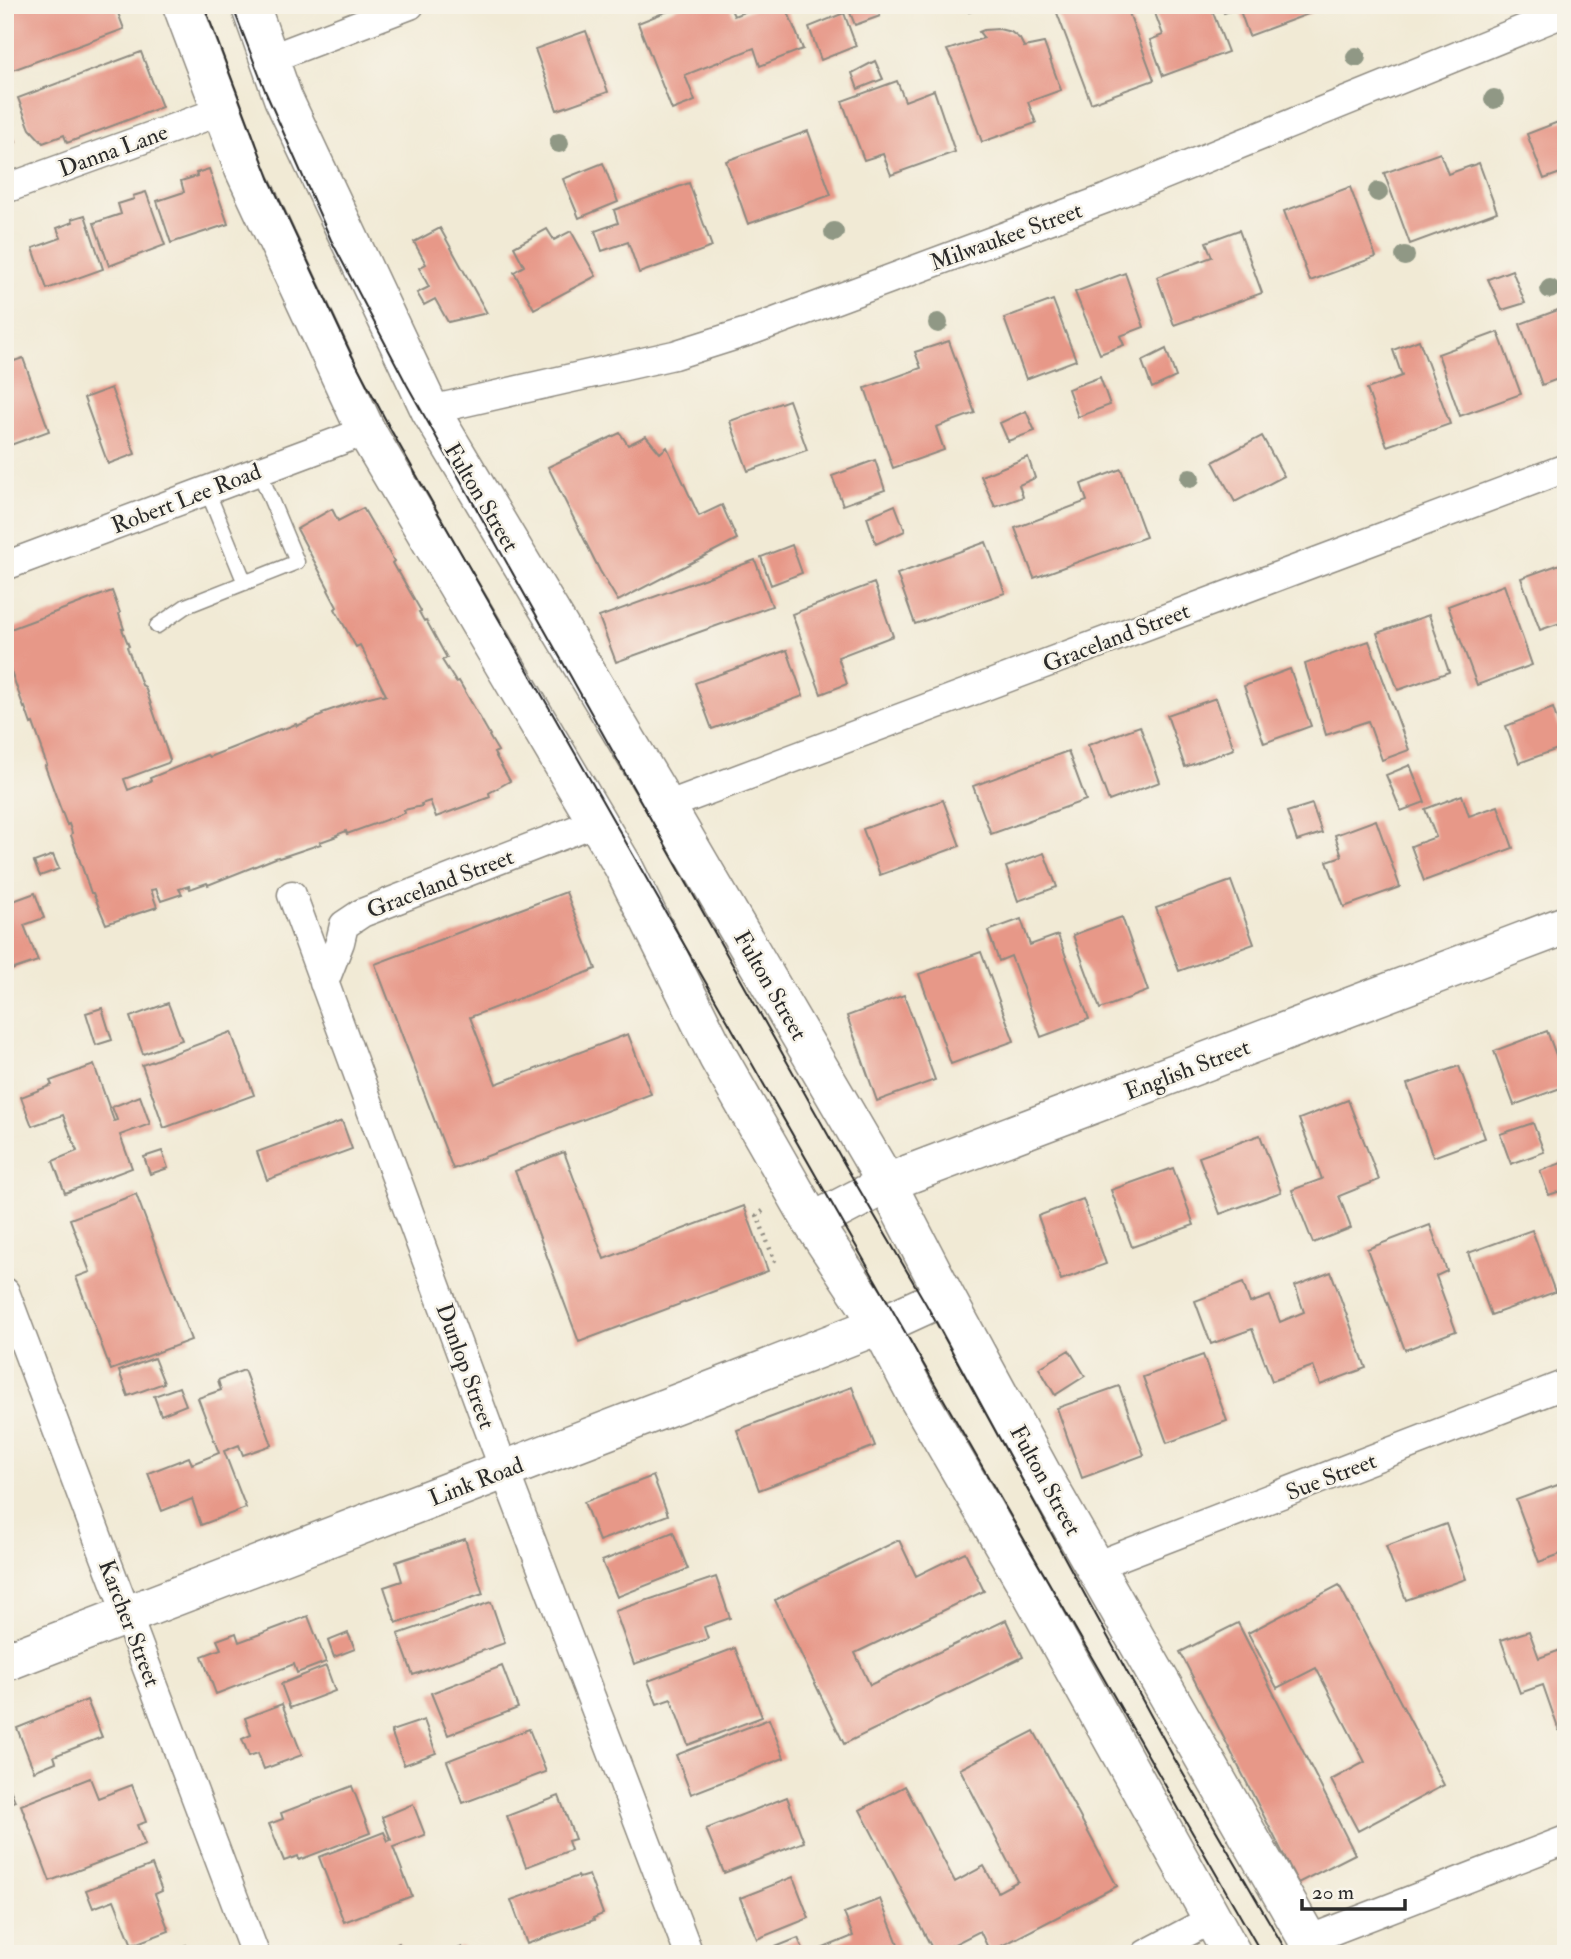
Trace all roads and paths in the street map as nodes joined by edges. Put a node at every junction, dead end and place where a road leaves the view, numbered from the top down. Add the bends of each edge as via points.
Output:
1 (182, 5) edge
2 (250, 5) edge
3 (410, 5) edge
4 (1566, 12) edge
5 (269, 59) junction
6 (221, 111) junction
7 (5, 189) edge
8 (430, 410) junction
9 (366, 431) junction
10 (1566, 468) edge
11 (259, 471) junction
12 (207, 490) junction
13 (5, 566) edge
14 (246, 583) junction
15 (157, 626) dead end
16 (666, 806) junction
17 (596, 822) junction
18 (292, 895) dead end
19 (1566, 925) edge
20 (324, 983) junction
21 (887, 1184) junction
22 (757, 1214) dead end
23 (812, 1222) junction
24 (775, 1262) dead end
25 (5, 1292) edge
26 (945, 1296) junction
27 (880, 1325) junction
28 (1566, 1384) edge
29 (505, 1471) junction
30 (1095, 1566) junction
31 (127, 1615) junction
32 (5, 1662) edge
33 (1566, 1840) edge
34 (1212, 1919) junction
35 (1312, 1947) edge
36 (255, 1954) edge
37 (689, 1954) edge
38 (1146, 1954) edge
39 (1232, 1954) edge

1 - 6 main road
2 - 5 main road, Fulton Street
3 - 5 street
4 - 8 street, Milwaukee Street via 1105,199 754,330 674,355
5 - 8 main road, Fulton Street via 283,98
6 - 7 street, Danna Lane
6 - 9 main road
8 - 16 main road, Fulton Street
9 - 11 street, Robert Lee Road
9 - 17 main road
10 - 16 street, Graceland Street
11 - 12 street, Robert Lee Road
11 - 14 lane via 297,562
12 - 13 street, Robert Lee Road
12 - 14 lane
14 - 15 lane via 186,606
16 - 21 main road, Fulton Street
17 - 20 street, Graceland Street via 362,914 344,925
17 - 23 main road via 718,1057
18 - 20 street, Dunlop Street
19 - 21 main road, English Street
20 - 29 street, Dunlop Street
21 - 23 main road, English Street
21 - 26 main road, Fulton Street
22 - 24 path
23 - 27 main road
25 - 31 street, Karcher Street
26 - 27 main road, Link Road
26 - 30 main road, Fulton Street
27 - 29 main road, Link Road
27 - 34 main road
28 - 30 street, Sue Street
29 - 31 main road, Link Road
29 - 37 street, Dunlop Street
30 - 35 main road, Fulton Street
31 - 32 main road, Link Road
31 - 36 street, Karcher Street
33 - 35 street
34 - 38 street
34 - 39 main road

